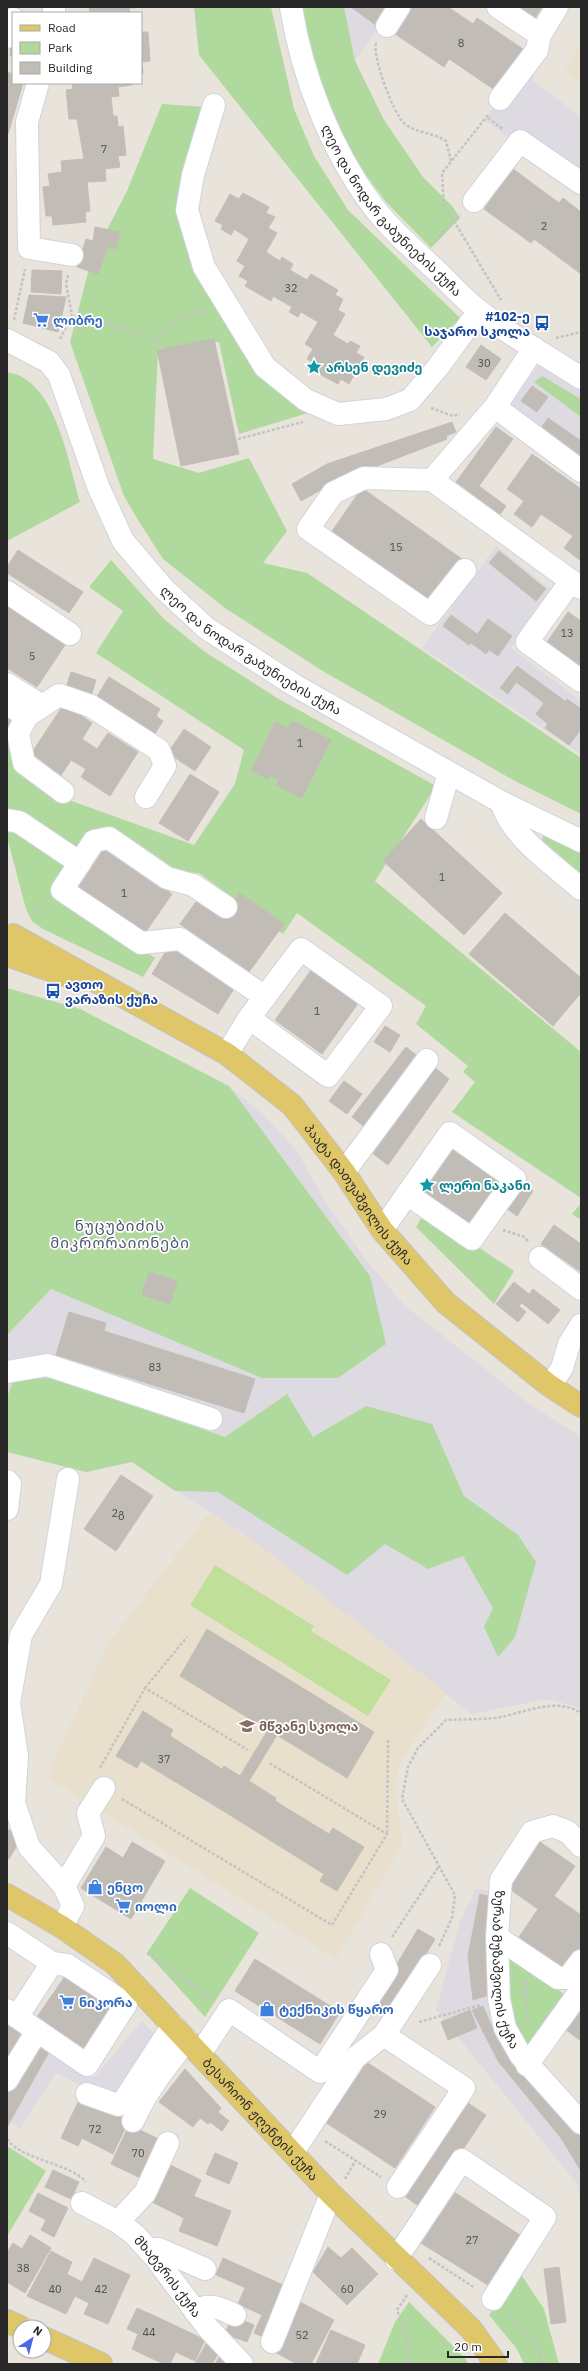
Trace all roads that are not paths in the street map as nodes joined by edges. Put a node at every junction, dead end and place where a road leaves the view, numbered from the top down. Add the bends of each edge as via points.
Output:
1 (291, 7) edge
2 (400, 7) edge
3 (498, 7) edge
4 (557, 7) edge
5 (12, 22) edge
6 (387, 26) road end
7 (540, 35) junction
8 (7, 37) edge
9 (38, 84) edge
10 (500, 99) dead end
11 (214, 105) dead end
12 (581, 184) edge
13 (474, 201) dead end
14 (72, 255) road end
15 (479, 311) junction
16 (10, 332) edge
17 (534, 348) junction
18 (34, 353) junction
19 (7, 354) edge
20 (581, 378) edge
21 (495, 407) junction
22 (581, 471) edge
23 (432, 480) junction
24 (465, 570) dead end
25 (576, 585) edge
26 (7, 592) edge
27 (70, 634) dead end
28 (581, 681) edge
29 (7, 684) edge
30 (7, 704) edge
31 (34, 711) junction
32 (449, 773) junction
33 (64, 792) dead end
34 (146, 797) dead end
35 (500, 802) junction
36 (436, 818) dead end
37 (7, 820) edge
38 (581, 840) edge
39 (80, 863) junction
40 (581, 889) edge
41 (226, 907) dead end
42 (8, 942) edge
43 (265, 997) junction
44 (249, 1018) junction
45 (227, 1054) junction
46 (427, 1060) dead end
47 (344, 1172) junction
48 (408, 1194) junction
49 (382, 1230) junction
50 (540, 1258) road end
51 (581, 1289) edge
52 (581, 1325) edge
53 (575, 1347) edge
54 (7, 1372) edge
55 (550, 1386) junction
56 (581, 1406) edge
57 (211, 1420) dead end
58 (68, 1479) dead end
59 (7, 1481) edge
60 (7, 1509) edge
61 (8, 1705) edge
62 (104, 1788) road end
63 (581, 1846) edge
64 (64, 1886) junction
65 (8, 1896) edge
66 (62, 1927) junction
67 (7, 1933) edge
68 (497, 1938) junction
69 (381, 1954) road end
70 (581, 1961) edge
71 (52, 1963) junction
72 (430, 1965) road end
73 (581, 1990) edge
74 (12, 2013) edge
75 (37, 2031) junction
76 (387, 2037) junction
77 (187, 2040) junction
78 (527, 2065) junction
79 (7, 2080) edge
80 (87, 2094) dead end
81 (133, 2120) dead end
82 (581, 2123) edge
83 (168, 2143) dead end
84 (292, 2152) junction
85 (398, 2187) road end
86 (331, 2194) junction
87 (82, 2202) road end
88 (118, 2222) junction
89 (149, 2250) junction
90 (396, 2259) junction
91 (205, 2269) dead end
92 (494, 2299) dead end
93 (195, 2311) junction
94 (235, 2315) dead end
95 (52, 2342) edge
96 (272, 2342) dead end
97 (101, 2364) edge
98 (242, 2364) edge
99 (496, 2364) edge

1 - 15 street, ლეო და ნოდარ გაბუნიების ქუჩა via 295,31 313,91 344,161 372,205
2 - 6 street
3 - 7 street
4 - 7 street
5 - 8 street
7 - 10 street via 537,50
9 - 14 street via 27,122 29,248
11 - 15 street via 193,175 188,210 204,267 265,367 306,400 338,414 386,409 410,400
12 - 13 street via 520,141
15 - 17 street, ლეო და ნოდარ გაბუნიების ქუჩა
16 - 18 street, ლეო და ნოდარ გაბუნიების ქუჩა
17 - 20 street, ლეო და ნოდარ გაბუნიების ქუჩა
17 - 21 street
18 - 19 street
18 - 32 street, ლეო და ნოდარ გაბუნიების ქუჩა via 49,362 59,375 98,486 123,540 163,588 206,628 250,659
21 - 22 street
21 - 23 street
23 - 24 street via 364,478 333,493 308,529 430,614
23 - 25 street
25 - 28 street via 527,642
26 - 27 street
29 - 31 street
30 - 31 street
31 - 33 street via 18,733 24,763
31 - 34 street via 59,695 91,706 159,750 165,766
32 - 35 street, ლეო და ნოდარ გაბუნიების ქუჩა
32 - 36 street
35 - 38 street, ლეო და ნოდარ გაბუნიების ქუჩა
35 - 40 street via 517,832
37 - 39 street via 18,822
39 - 41 street via 94,841 109,838 167,878 192,885
39 - 43 street via 62,890 141,943 180,939
42 - 45 main road, პაატა დათუაშვილის ქუჩა via 126,996
43 - 44 street
43 - 44 street via 301,949 381,1006 328,1076
44 - 45 street
45 - 47 main road, პაატა დათუაშვილის ქუჩა via 292,1105
46 - 47 street
47 - 49 main road, პაატა დათუაშვილის ქუჩა
48 - 48 street via 450,1133 515,1179 472,1239
48 - 49 street
49 - 55 main road, პაატა დათუაშვილის ქუჩა via 446,1303
50 - 51 street
52 - 53 street
53 - 55 street
54 - 57 street via 47,1365
55 - 56 main road, პაატა დათუაშვილის ქუჩა
58 - 61 street via 51,1584 21,1635
59 - 60 street via 10,1484
61 - 64 street via 17,1756 14,1803 29,1847
62 - 64 street via 88,1812 94,1836
63 - 68 street, ზურაბ მუზაშვილის ქუჩა via 568,1832 553,1826 532,1832 501,1880
64 - 66 street via 73,1906
65 - 66 main road, ბესარიონ ჟღენტის ქუჩა
66 - 77 main road, ბესარიონ ჟღენტის ქუჩა via 116,1964
67 - 71 street
68 - 70 street via 558,1978 568,1978
68 - 78 street, ზურაბ მუზაშვილის ქუჩა via 499,1999 505,2028
69 - 77 street via 387,1970 320,2072 229,2010
71 - 74 street
71 - 75 street via 66,1965 126,2004 87,2065
72 - 76 street
73 - 78 street
74 - 75 street
75 - 79 street
76 - 84 street via 355,2058
76 - 85 street via 464,2088
77 - 80 street via 118,2105
77 - 81 street via 159,2075 141,2102
77 - 84 main road, ბესარიონ ჟღენტის ქუჩა
78 - 82 street, ზურაბ მუზაშვილის ქუჩა via 566,2103
83 - 88 street via 144,2193
84 - 86 main road, ბესარიონ ჟღენტის ქუჩა
86 - 90 main road, ბესარიონ ჟღენტის ქუჩა
86 - 96 street
87 - 88 street, მხატვრის ქუჩა
88 - 89 street, მხატვრის ქუჩა
89 - 91 street via 159,2250
89 - 93 street, მხატვრის ქუჩა
90 - 92 street via 462,2160 546,2217
90 - 99 main road, ბესარიონ ჟღენტის ქუჩა via 471,2329
93 - 94 street via 213,2306
93 - 98 street, მხატვრის ქუჩა
95 - 97 main road

